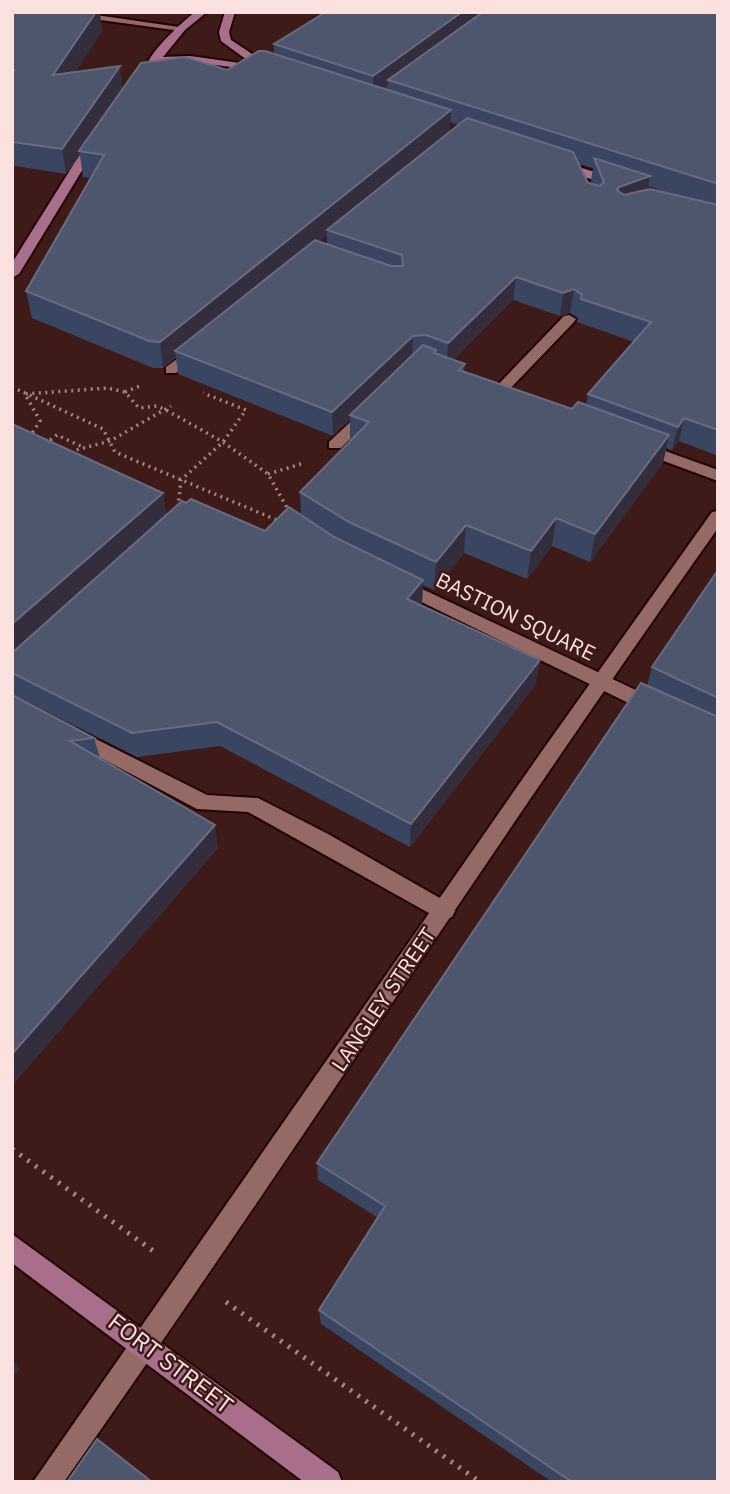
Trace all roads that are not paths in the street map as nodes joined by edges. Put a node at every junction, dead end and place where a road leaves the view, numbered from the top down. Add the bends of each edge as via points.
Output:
1 (47, 12) edge
2 (202, 12) edge
3 (230, 12) edge
4 (181, 28) junction
5 (154, 61) junction
6 (142, 77) edge
7 (104, 127) edge
8 (540, 158) edge
9 (578, 171) junction
10 (629, 187) edge
11 (586, 189) edge
12 (12, 274) edge
13 (569, 319) edge
14 (215, 334) edge
15 (172, 370) dead end
16 (497, 394) edge
17 (382, 400) edge
18 (627, 442) edge
19 (335, 445) dead end
20 (718, 476) edge
21 (718, 516) edge
22 (385, 577) edge
23 (598, 681) junction
24 (670, 714) edge
25 (60, 728) edge
26 (443, 911) junction
27 (12, 1247) edge
28 (148, 1345) junction
29 (47, 1482) edge
30 (328, 1482) edge

1 - 4 street
2 - 4 main road
3 - 5 main road via 226,41 269,70 190,59
4 - 5 main road
5 - 6 main road
7 - 12 main road
8 - 9 main road
9 - 10 main road
9 - 11 street
13 - 16 street
14 - 15 street
17 - 19 street
18 - 20 street
21 - 23 street, LANGLEY STREET
22 - 23 street, BASTION SQUARE
23 - 24 street, BASTION SQUARE
23 - 26 street, LANGLEY STREET
25 - 26 street via 204,803 251,804
26 - 28 street, LANGLEY STREET
27 - 28 main road, FORT STREET
28 - 29 street, LANGLEY STREET
28 - 30 main road, FORT STREET

